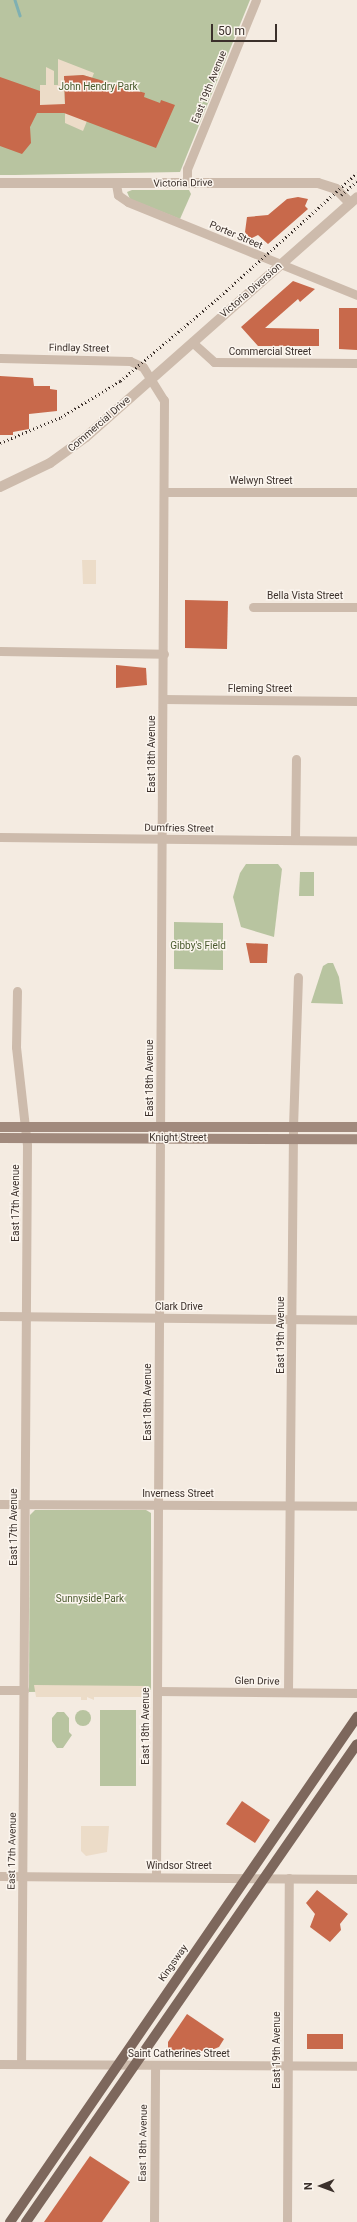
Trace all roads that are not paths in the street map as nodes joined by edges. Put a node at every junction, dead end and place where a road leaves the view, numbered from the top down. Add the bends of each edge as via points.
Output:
1 (256, 0) edge
2 (0, 183) edge
3 (187, 183) junction
4 (116, 184) junction
5 (354, 200) edge
6 (282, 263) junction
7 (357, 295) edge
8 (192, 342) junction
9 (0, 358) edge
10 (357, 363) edge
11 (152, 378) junction
12 (0, 487) edge
13 (165, 492) junction
14 (357, 492) edge
15 (253, 606) dead end
16 (357, 607) edge
17 (0, 651) edge
18 (164, 654) junction
19 (163, 699) junction
20 (357, 700) edge
21 (296, 759) dead end
22 (0, 837) edge
23 (163, 838) junction
24 (295, 840) junction
25 (357, 841) edge
26 (298, 977) dead end
27 (17, 991) dead end
28 (161, 1126) junction
29 (0, 1127) edge
30 (25, 1127) junction
31 (293, 1127) junction
32 (357, 1127) edge
33 (0, 1138) edge
34 (26, 1138) junction
35 (161, 1138) junction
36 (293, 1139) junction
37 (357, 1140) edge
38 (0, 1316) edge
39 (26, 1317) junction
40 (159, 1318) junction
41 (292, 1320) junction
42 (357, 1320) edge
43 (0, 1504) edge
44 (24, 1504) junction
45 (158, 1505) junction
46 (291, 1505) junction
47 (357, 1506) edge
48 (0, 1690) edge
49 (24, 1690) junction
50 (157, 1691) junction
51 (288, 1692) junction
52 (357, 1693) edge
53 (357, 1717) edge
54 (357, 1744) edge
55 (0, 1876) edge
56 (23, 1876) junction
57 (156, 1877) junction
58 (247, 1878) junction
59 (264, 1878) junction
60 (289, 1878) junction
61 (357, 1879) edge
62 (0, 2064) edge
63 (21, 2064) junction
64 (117, 2065) junction
65 (135, 2065) junction
66 (155, 2065) junction
67 (288, 2065) junction
68 (357, 2066) edge
69 (10, 2222) edge
70 (26, 2222) edge
71 (154, 2222) edge
72 (287, 2222) edge

1 - 3 street, East 19th Avenue via 187,169
2 - 4 street, Victoria Drive
3 - 4 street, Victoria Drive
3 - 5 street, Victoria Drive via 318,183 336,189
4 - 6 street, Porter Street via 118,195 128,202
5 - 6 street, Victoria Diversion
6 - 7 street, Porter Street via 301,275
6 - 8 street, Victoria Diversion
8 - 10 street, Commercial Street via 214,362
8 - 11 street, Victoria Diversion
9 - 11 street, Findlay Street via 130,361 143,367
11 - 12 street, Commercial Drive via 67,452
11 - 13 street, East 18th Avenue via 164,400
13 - 14 street, Welwyn Street
13 - 18 street, East 18th Avenue
15 - 16 street, Bella Vista Street
17 - 18 street
18 - 19 street, East 18th Avenue
19 - 20 street, Fleming Street
19 - 23 street, East 18th Avenue
21 - 24 street
22 - 23 street, Dumfries Street
23 - 24 street, Dumfries Street
23 - 28 street, East 18th Avenue
24 - 25 street, Dumfries Street
26 - 31 street, East 19th Avenue
27 - 30 street, East 17th Avenue via 16,1047
28 - 30 main road, Knight Street
28 - 31 main road, Knight Street
28 - 35 street, East 18th Avenue
29 - 30 main road, Knight Street
30 - 34 street, East 17th Avenue
31 - 32 main road, Knight Street
31 - 36 street, East 19th Avenue
33 - 34 main road, Knight Street
34 - 35 main road, Knight Street
34 - 39 street, East 17th Avenue
35 - 36 main road, Knight Street
35 - 40 street, East 18th Avenue
36 - 37 main road, Knight Street
36 - 41 street, East 19th Avenue
38 - 39 street, Clark Drive
39 - 40 street, Clark Drive
39 - 44 street, East 17th Avenue
40 - 41 street, Clark Drive
40 - 45 street, East 18th Avenue
41 - 42 street, Clark Drive
41 - 46 street, East 19th Avenue
43 - 44 street, Inverness Street
44 - 45 street, Inverness Street
44 - 49 street, East 17th Avenue
45 - 46 street, Inverness Street
45 - 50 street, East 18th Avenue
46 - 47 street, Inverness Street
46 - 51 street, East 19th Avenue
48 - 49 street
49 - 56 street, East 17th Avenue
50 - 51 street, Glen Drive
50 - 57 street, East 18th Avenue
51 - 52 street, Glen Drive
53 - 58 main road, Kingsway
54 - 59 main road
55 - 56 street, Windsor Street
56 - 57 street, Windsor Street
56 - 63 street, East 17th Avenue
57 - 58 street, Windsor Street
58 - 59 street, Windsor Street
58 - 64 main road, Kingsway
59 - 60 street, Windsor Street
59 - 65 main road
60 - 61 street, Windsor Street
60 - 67 street, East 19th Avenue
62 - 63 street, Saint Catherines Street
63 - 64 street, Saint Catherines Street
64 - 65 street, Saint Catherines Street
64 - 69 main road, Kingsway
65 - 66 street, Saint Catherines Street
65 - 70 main road
66 - 67 street, Saint Catherines Street
66 - 71 street, East 18th Avenue
67 - 68 street, Saint Catherines Street
67 - 72 street, East 19th Avenue

